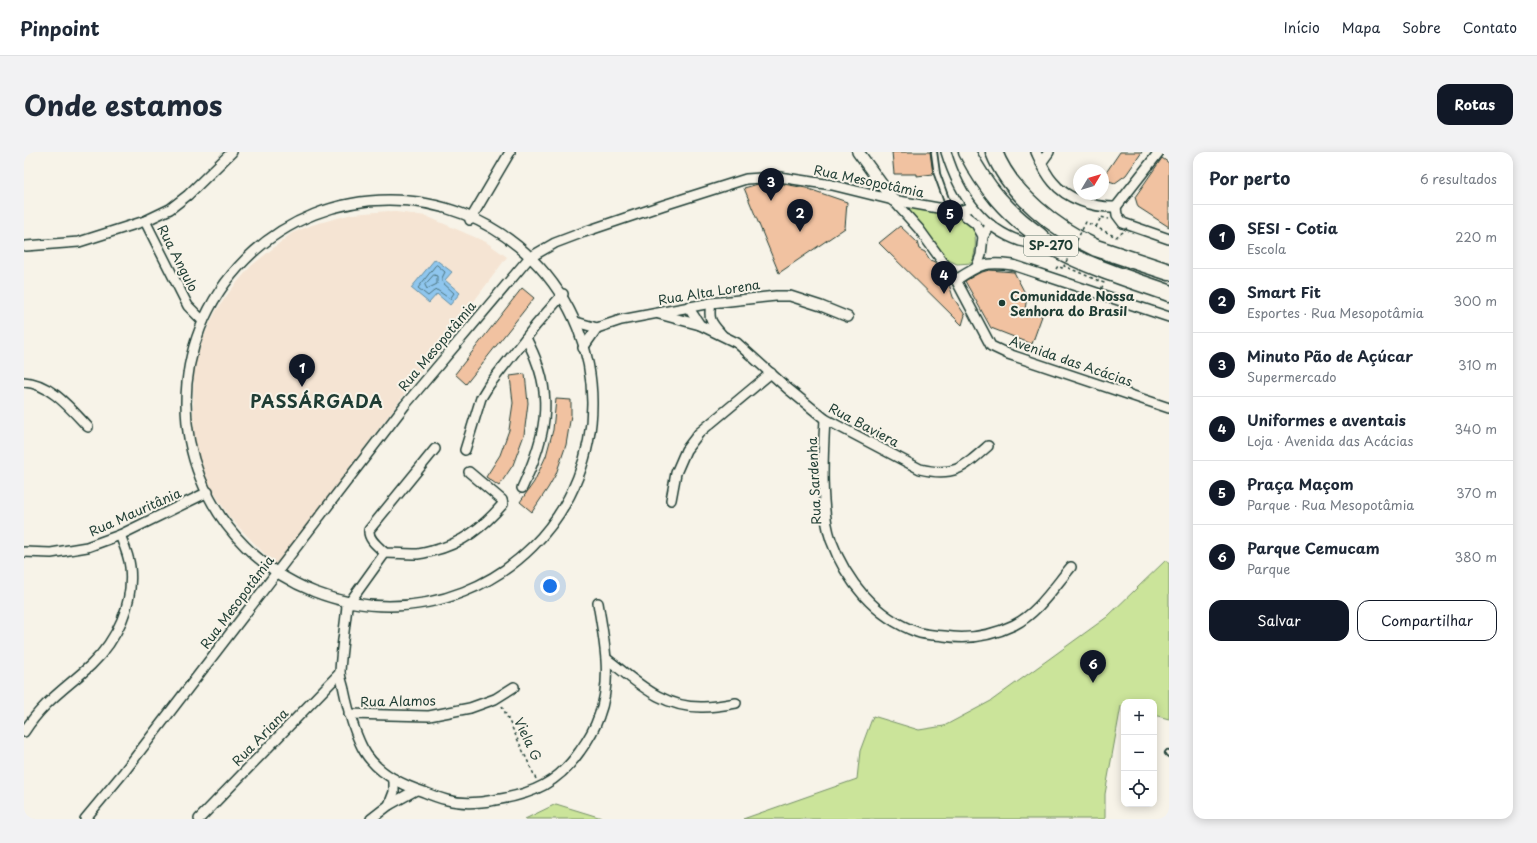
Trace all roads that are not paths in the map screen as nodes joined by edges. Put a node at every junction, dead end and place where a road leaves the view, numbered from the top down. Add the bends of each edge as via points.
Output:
1 (232, 152) edge
2 (510, 152) edge
3 (858, 152) edge
4 (934, 152) edge
5 (946, 152) edge
6 (967, 152) edge
7 (994, 152) edge
8 (1036, 152) edge
9 (1049, 152) edge
10 (1159, 152) edge
11 (1041, 163) junction
12 (893, 200) junction
13 (972, 207) junction
14 (1116, 207) junction
15 (950, 210) junction
16 (960, 212) junction
17 (470, 220) junction
18 (145, 221) junction
19 (991, 225) junction
20 (983, 236) junction
21 (1169, 239) edge
22 (26, 246) dead end
23 (1054, 248) junction
24 (529, 258) junction
25 (977, 266) junction
26 (1169, 272) edge
27 (956, 280) junction
28 (1169, 293) edge
29 (563, 294) junction
30 (712, 303) junction
31 (688, 307) junction
32 (656, 313) junction
33 (848, 317) dead end
34 (1169, 317) edge
35 (203, 321) junction
36 (576, 322) junction
37 (700, 325) junction
38 (596, 328) junction
39 (723, 336) junction
40 (526, 338) junction
41 (583, 348) junction
42 (771, 374) junction
43 (24, 382) edge
44 (1169, 408) edge
45 (825, 419) junction
46 (88, 427) dead end
47 (988, 446) dead end
48 (435, 449) dead end
49 (465, 450) dead end
50 (469, 472) dead end
51 (522, 488) dead end
52 (208, 492) junction
53 (671, 500) dead end
54 (120, 535) junction
55 (24, 552) edge
56 (385, 553) junction
57 (1071, 567) dead end
58 (276, 572) junction
59 (598, 603) dead end
60 (347, 606) junction
61 (607, 659) junction
62 (340, 673) junction
63 (514, 687) dead end
64 (736, 703) dead end
65 (349, 714) junction
66 (24, 732) edge
67 (394, 779) junction
68 (416, 790) junction
69 (389, 805) junction
70 (86, 819) edge
71 (199, 819) edge
72 (371, 819) edge

1 - 18 street via 188,195
2 - 17 street
3 - 12 street
4 - 15 lane via 937,174
5 - 13 street
6 - 23 highway, SP-270 via 995,196 1019,222
7 - 26 highway, SP-270 via 1012,182 1052,223 1096,248
8 - 11 street
9 - 11 street
10 - 14 street
11 - 14 street via 1054,184 1073,197 1104,208
12 - 15 street, Rua Mesopotâmia
12 - 24 street, Rua Mesopotâmia via 832,185 779,178 746,179 584,232 555,243
12 - 27 street, Avenida das Acácias via 919,229
13 - 16 street
13 - 19 street
14 - 21 street via 1117,215 1125,224
15 - 16 street, Rua Mesopotâmia
16 - 20 street via 971,219
17 - 24 street via 506,239
17 - 35 street via 426,204 398,200 367,200 344,204 297,220 280,230 242,263 222,288
18 - 22 street via 79,242
18 - 35 street, Rua Angulo via 188,306
19 - 20 street
19 - 23 street via 1020,240
20 - 25 street
23 - 28 highway, SP-270 via 1112,273
24 - 29 street
24 - 58 street, Rua Mesopotâmia via 405,405
25 - 27 street
25 - 34 street via 1000,263 1013,265
27 - 44 street, Avenida das Acácias via 991,346 999,351
29 - 36 street
29 - 40 street
30 - 31 street, Rua Alta Lorena
30 - 33 street, Rua Alta Lorena via 790,296
30 - 39 street via 710,319
31 - 32 street, Rua Alta Lorena
31 - 37 street
32 - 37 street, Rua Baviera
32 - 38 street, Rua Alta Lorena
35 - 52 street via 191,353 186,389 186,415 196,466
36 - 38 street
36 - 41 street
37 - 39 street, Rua Baviera
38 - 41 street
39 - 42 street, Rua Baviera via 737,343
40 - 49 street via 481,398
40 - 51 street via 538,364 545,404 544,429 536,458
41 - 60 street via 590,377 590,442 581,474 567,502 526,553 497,576 453,597 390,607
42 - 45 street, Rua Baviera
42 - 53 street via 699,433 686,450 676,473
43 - 46 street via 30,382 63,400
45 - 47 street, Rua Baviera via 920,469 934,472 949,472 966,465
45 - 57 street, Rua Sardenha via 824,480 831,539 843,568 871,605 890,621 918,633 953,638 988,636 1015,624 1033,612
48 - 56 street via 369,530 371,538
50 - 56 street via 502,500 494,515 474,533 444,548 418,554
52 - 54 street, Rua Mauritânia
52 - 58 street via 229,523
54 - 55 street, Rua Mauritânia via 87,547 51,553
54 - 66 street via 130,565 131,588 126,612 115,635 90,665 45,704
56 - 60 street
58 - 60 street via 316,594
58 - 70 street, Rua Mesopotâmia
59 - 61 street
60 - 62 street
61 - 64 street via 665,701 702,708
61 - 68 street via 599,716 588,740 572,763 558,777 541,788 524,794 470,803 447,800
62 - 65 street
62 - 71 street, Rua Ariana
63 - 65 street, Rua Alamos via 498,697 470,708 429,716
65 - 67 street via 362,747 371,761
67 - 68 street
67 - 69 street via 394,792
68 - 69 street
69 - 72 street

